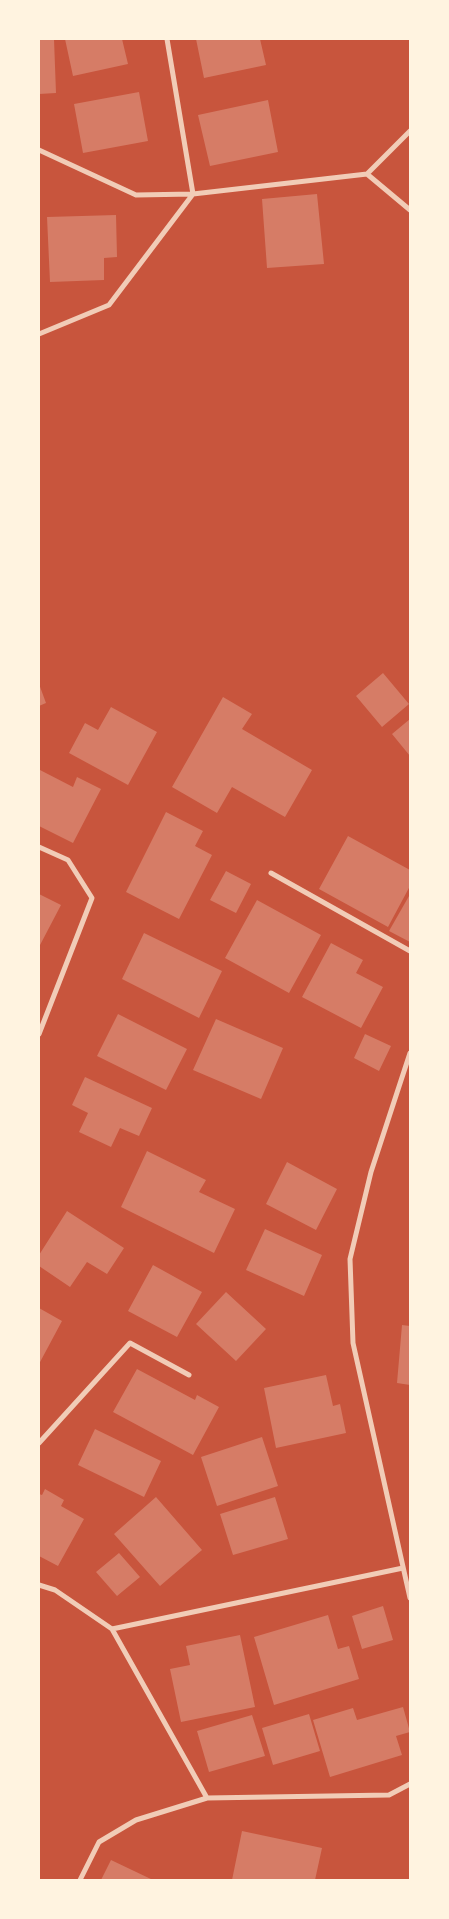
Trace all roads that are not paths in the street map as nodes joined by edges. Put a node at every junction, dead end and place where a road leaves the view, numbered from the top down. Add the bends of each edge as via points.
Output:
1 (167, 39) edge
2 (410, 131) edge
3 (39, 150) edge
4 (367, 174) junction
5 (193, 194) junction
6 (410, 210) edge
7 (39, 334) edge
8 (39, 846) edge
9 (271, 872) dead end
10 (410, 951) edge
11 (39, 1034) edge
12 (410, 1053) edge
13 (189, 1375) dead end
14 (39, 1443) edge
15 (403, 1568) junction
16 (39, 1585) edge
17 (410, 1598) edge
18 (112, 1629) junction
19 (410, 1784) edge
20 (207, 1798) junction
21 (80, 1880) edge

1 - 5 street
2 - 4 street
3 - 5 street via 136,195
4 - 5 street
4 - 6 street
5 - 7 street via 109,305
8 - 11 street via 68,860 92,898
9 - 10 street
12 - 15 street via 371,1172 350,1259 353,1343
13 - 14 street via 130,1343
15 - 17 street
15 - 18 street
16 - 18 street via 55,1590
18 - 20 street
19 - 20 street via 389,1795
20 - 21 street via 136,1820 99,1842

